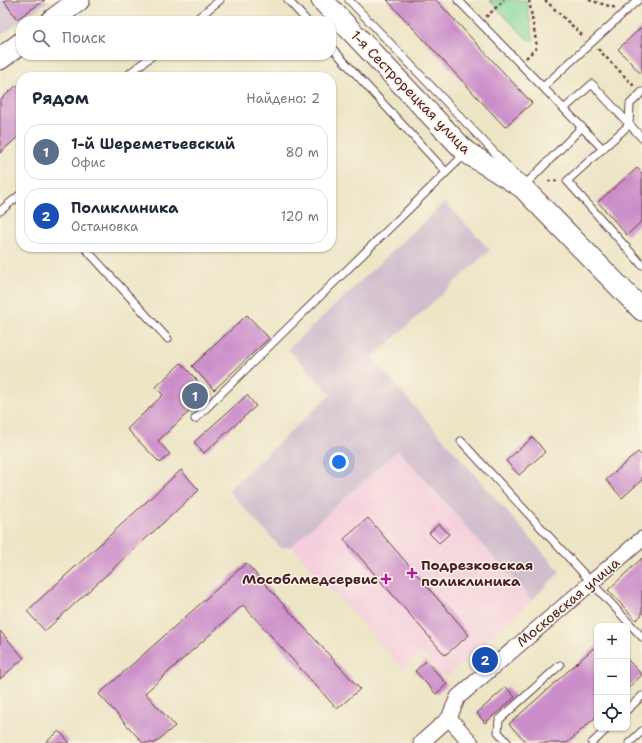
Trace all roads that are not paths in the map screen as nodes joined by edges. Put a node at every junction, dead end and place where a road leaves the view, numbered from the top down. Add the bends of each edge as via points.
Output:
1 (79, 0) edge
2 (220, 0) edge
3 (288, 0) edge
4 (322, 0) edge
5 (349, 0) edge
6 (458, 0) edge
7 (637, 0) edge
8 (58, 16) edge
9 (200, 16) edge
10 (302, 16) edge
11 (16, 47) edge
12 (336, 52) edge
13 (0, 59) edge
14 (147, 60) edge
15 (131, 72) edge
16 (542, 87) junction
17 (641, 93) edge
18 (564, 109) junction
19 (629, 125) junction
20 (582, 127) junction
21 (642, 138) edge
22 (603, 149) junction
23 (466, 152) junction
24 (446, 172) junction
25 (522, 187) junction
26 (16, 198) edge
27 (0, 211) edge
28 (89, 252) edge
29 (641, 260) edge
30 (642, 310) edge
31 (168, 339) dead end
32 (195, 419) dead end
33 (461, 441) dead end
34 (642, 539) edge
35 (591, 582) junction
36 (642, 637) edge
37 (560, 665) dead end
38 (642, 696) edge
39 (630, 707) edge
40 (449, 718) junction
41 (605, 731) edge
42 (642, 731) edge
43 (421, 743) edge
44 (471, 743) edge
45 (508, 743) edge
46 (592, 743) edge
47 (629, 743) edge

1 - 8 street
2 - 9 lane
3 - 10 lane
4 - 23 street, 1-я Сестрорецкая улица
5 - 25 lane via 514,173
6 - 16 lane
7 - 16 lane
11 - 13 street
12 - 24 lane
14 - 15 lane
16 - 18 lane
17 - 19 lane via 630,104
18 - 19 lane via 592,84
18 - 20 lane
19 - 21 lane
19 - 22 lane
20 - 22 lane
20 - 25 lane
22 - 29 lane via 567,181
23 - 24 lane
23 - 25 street, 1-я Сестрорецкая улица
24 - 32 lane
25 - 30 street, 1-я Сестрорецкая улица
26 - 27 lane
28 - 31 lane
33 - 35 lane
34 - 35 street, Московская улица
35 - 36 lane
35 - 40 street, Московская улица via 458,697
37 - 45 lane via 499,720 498,732
38 - 39 lane
40 - 43 street
40 - 44 street
41 - 46 lane
42 - 47 lane

